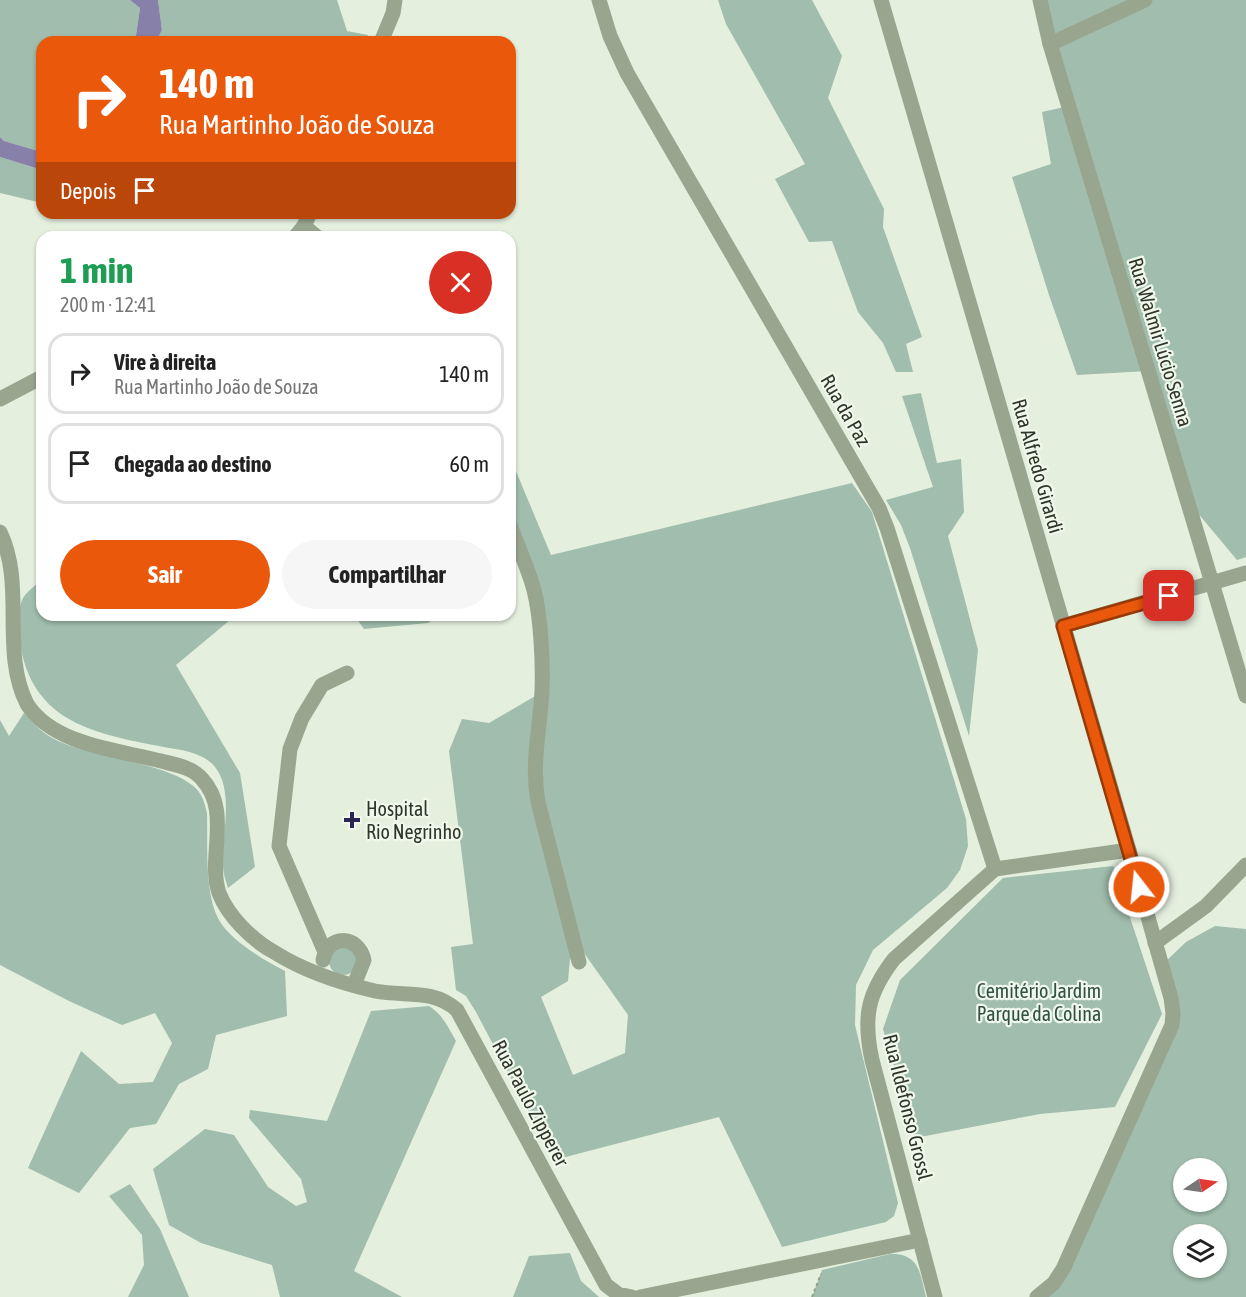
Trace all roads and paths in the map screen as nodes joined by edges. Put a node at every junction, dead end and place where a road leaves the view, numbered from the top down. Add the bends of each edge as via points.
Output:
1 (395, 0) edge
2 (599, 0) edge
3 (881, 0) edge
4 (1040, 0) edge
5 (1145, 0) edge
6 (383, 36) edge
7 (1050, 44) junction
8 (36, 380) edge
9 (0, 399) edge
10 (0, 532) edge
11 (516, 540) edge
12 (1246, 573) edge
13 (1211, 584) junction
14 (1063, 626) junction
15 (347, 673) dead end
16 (1246, 696) edge
17 (1129, 850) junction
18 (1246, 865) edge
19 (995, 868) junction
20 (1155, 943) junction
21 (325, 951) junction
22 (579, 962) dead end
23 (322, 974) junction
24 (354, 985) junction
25 (920, 1240) junction
26 (826, 1260) junction
27 (632, 1297) edge
28 (640, 1297) edge
29 (812, 1297) edge
30 (935, 1297) edge
31 (1037, 1297) edge

1 - 6 street
2 - 19 street, Rua da Paz via 627,73 883,518
3 - 14 street, Rua Alfredo Girardi
4 - 7 street, Rua Walmir Lúcio Senna
5 - 7 street
7 - 13 street, Rua Walmir Lúcio Senna
8 - 9 street
10 - 23 street via 8,553 9,657 28,706 42,722 75,740 185,767 202,777 214,795 217,881 225,905 272,952
11 - 22 street via 538,611 542,675 534,767 536,794
12 - 13 street
13 - 14 street
13 - 16 street, Rua Walmir Lúcio Senna
14 - 17 street, Rua Alfredo Girardi
15 - 21 street via 322,685 290,749 279,846
17 - 19 street
17 - 20 street, Rua Alfredo Girardi
18 - 20 street via 1206,906
19 - 25 street, Rua Ildefonso Grossl via 894,959 881,975 867,1009 870,1051
20 - 31 street, Rua Alfredo Girardi via 1171,998 1172,1025 1063,1269
21 - 23 street
21 - 24 street via 341,940 359,948 364,960
23 - 24 street
24 - 27 street, Rua Paulo Zipperer via 438,997 457,1010 606,1285 618,1294
25 - 26 street
25 - 30 street, Rua Ildefonso Grossl
26 - 28 street
26 - 29 path

